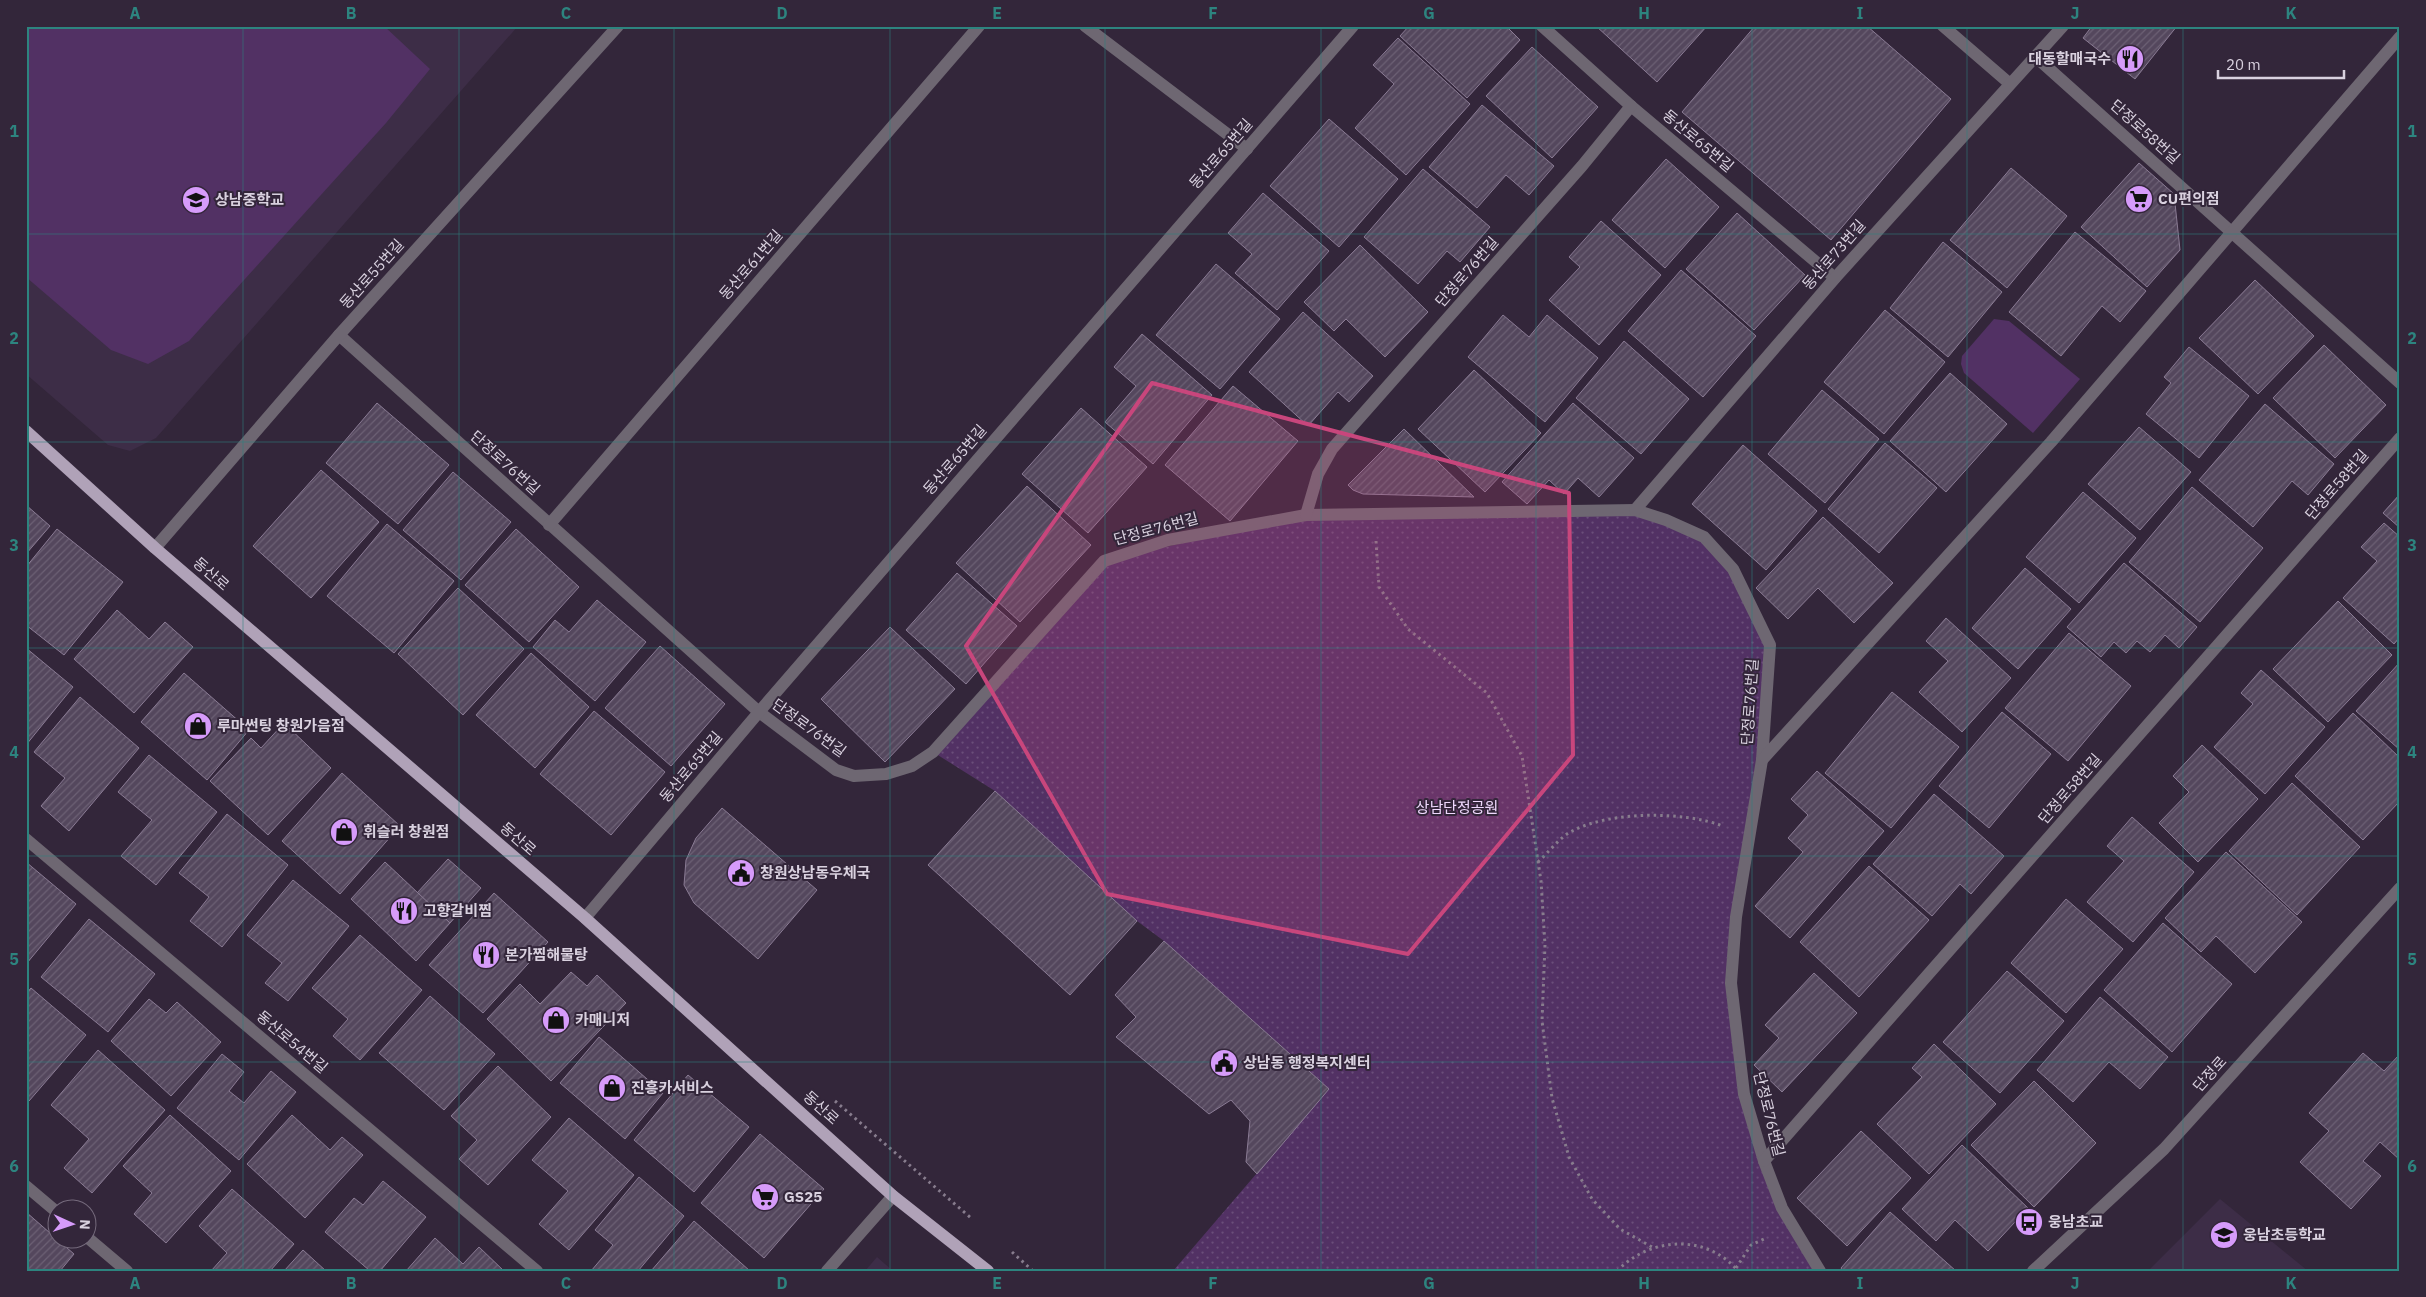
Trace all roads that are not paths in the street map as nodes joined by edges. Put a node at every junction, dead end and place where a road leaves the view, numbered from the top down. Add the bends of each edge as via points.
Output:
1 (618, 26) edge
2 (979, 26) edge
3 (1085, 26) edge
4 (1353, 26) edge
5 (1542, 26) edge
6 (1943, 26) edge
7 (2063, 26) edge
8 (2400, 37) edge
9 (2037, 58) junction
10 (2010, 83) junction
11 (1631, 106) junction
12 (1247, 149) junction
13 (2232, 230) junction
14 (1834, 278) junction
15 (339, 335) junction
16 (2400, 383) edge
17 (26, 431) edge
18 (2400, 438) edge
19 (1635, 510) junction
20 (1306, 515) junction
21 (549, 525) junction
22 (155, 548) junction
23 (759, 712) junction
24 (1762, 760) junction
25 (26, 839) edge
26 (2400, 888) edge
27 (585, 918) junction
28 (1764, 1161) junction
29 (26, 1186) edge
30 (893, 1196) junction
31 (48, 1204) edge
32 (98, 1247) edge
33 (126, 1271) edge
34 (537, 1271) edge
35 (828, 1271) edge
36 (988, 1271) edge
37 (1820, 1271) edge
38 (2032, 1271) edge

1 - 15 street, 동산로55번길
2 - 21 street, 동산로61번길
3 - 12 street
4 - 12 street, 동산로65번길
5 - 11 street, 동산로65번길
6 - 10 street
7 - 9 street, 동산로73번길
8 - 13 street
9 - 10 street, 동산로73번길
9 - 13 street, 단정로58번길
10 - 14 street, 동산로73번길
11 - 14 street, 동산로65번길
11 - 20 street, 단정로76번길 via 1332,449 1318,474
12 - 23 street, 동산로65번길
13 - 16 street, 단정로58번길
13 - 24 street via 2051,442
14 - 19 street, 동산로73번길
15 - 21 street, 단정로76번길
15 - 22 street, 동산로55번길
17 - 22 main road, 동산로
18 - 28 street, 단정로58번길
19 - 20 street, 단정로76번길
19 - 24 street, 단정로76번길 via 1704,537 1733,569 1770,645
20 - 23 street, 단정로76번길 via 1168,540 1104,561 932,752 912,766 868,776 854,776 836,770
21 - 23 street, 단정로76번길
22 - 27 main road, 동산로
23 - 27 street, 동산로65번길
24 - 28 street, 단정로76번길 via 1736,917 1731,983 1744,1094
25 - 34 street, 동산로54번길
26 - 38 street, 단정로 via 2164,1149
27 - 30 main road, 동산로
28 - 37 street, 단정로76번길 via 1782,1208
29 - 31 street
30 - 35 street
30 - 36 main road, 동산로
32 - 33 street

